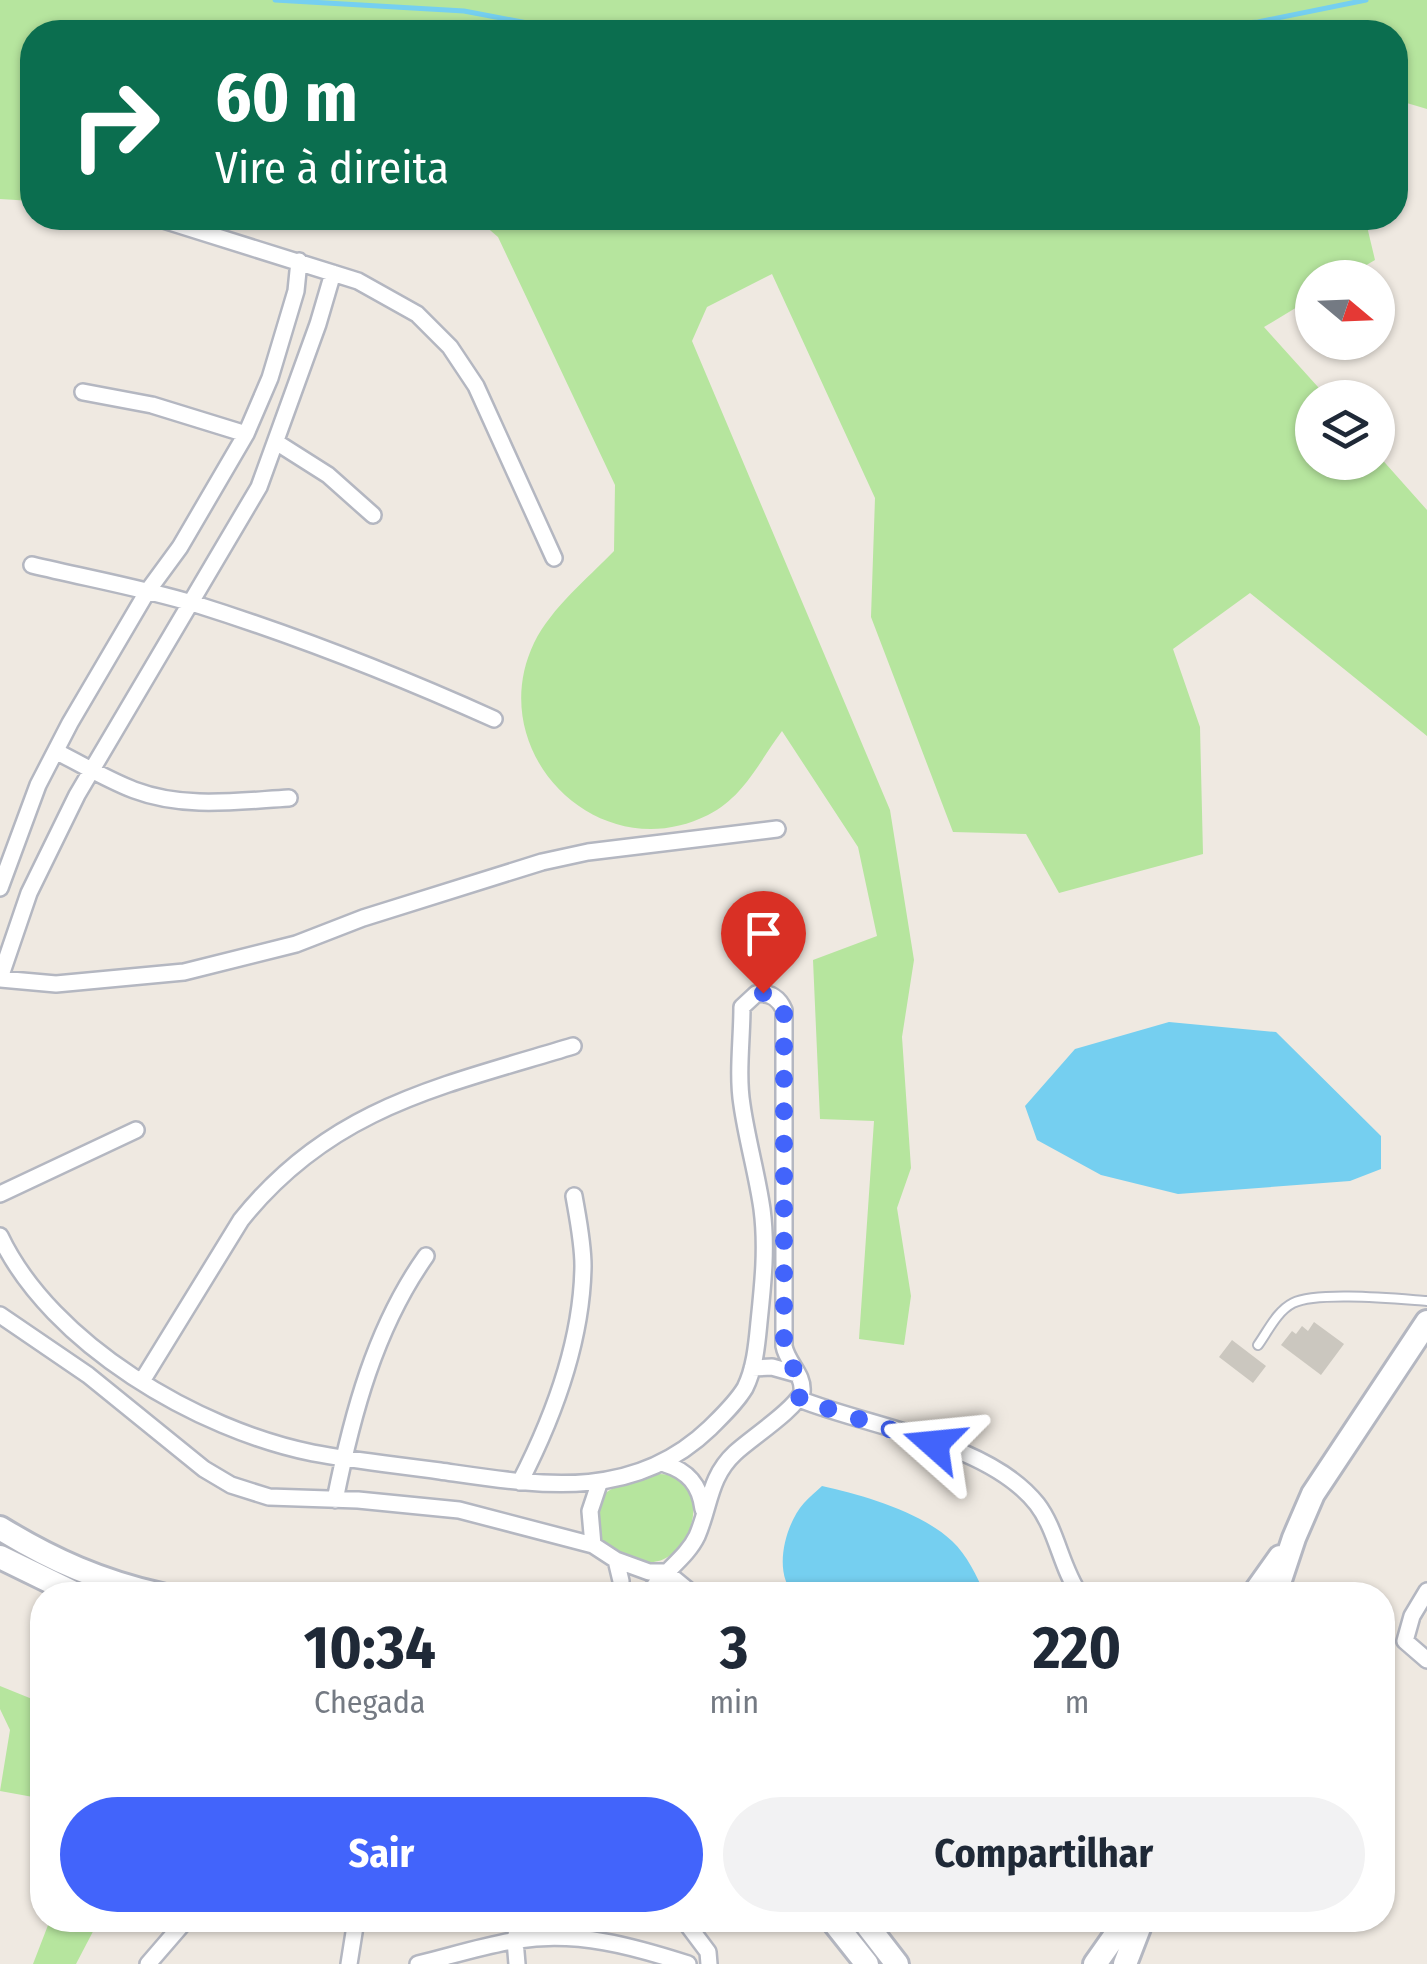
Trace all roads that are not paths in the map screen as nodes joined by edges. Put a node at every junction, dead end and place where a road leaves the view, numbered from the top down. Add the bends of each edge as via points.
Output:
1 (197, 230) edge
2 (299, 261) junction
3 (332, 272) junction
4 (83, 392) dead end
5 (246, 434) junction
6 (276, 442) junction
7 (373, 515) dead end
8 (554, 558) dead end
9 (32, 564) dead end
10 (147, 592) junction
11 (191, 603) junction
12 (494, 719) dead end
13 (57, 752) junction
14 (95, 771) junction
15 (289, 798) dead end
16 (777, 829) dead end
17 (0, 888) edge
18 (0, 979) edge
19 (572, 1046) dead end
20 (136, 1130) dead end
21 (0, 1194) edge
22 (574, 1196) dead end
23 (0, 1236) edge
24 (426, 1256) dead end
25 (1427, 1301) edge
26 (0, 1315) edge
27 (1424, 1332) edge
28 (1258, 1345) dead end
29 (752, 1368) junction
30 (800, 1377) junction
31 (142, 1381) junction
32 (799, 1399) junction
33 (344, 1456) junction
34 (666, 1464) junction
35 (600, 1481) junction
36 (520, 1482) junction
37 (335, 1500) junction
38 (704, 1513) junction
39 (0, 1528) edge
40 (1294, 1538) junction
41 (593, 1545) junction
42 (0, 1556) edge
43 (616, 1560) junction
44 (666, 1572) junction
45 (52, 1582) edge
46 (111, 1582) edge
47 (621, 1582) edge
48 (658, 1582) edge
49 (678, 1582) edge
50 (1072, 1582) edge
51 (1262, 1582) edge
52 (1279, 1582) edge
53 (1427, 1591) edge
54 (1427, 1660) edge
55 (178, 1932) edge
56 (354, 1932) edge
57 (517, 1932) edge
58 (693, 1932) edge
59 (842, 1932) edge
60 (872, 1932) edge
61 (1118, 1932) edge
62 (1138, 1932) edge
63 (516, 1940) junction
64 (157, 1962) edge
65 (349, 1964) edge
66 (418, 1964) edge
67 (517, 1964) edge
68 (688, 1964) edge
69 (709, 1964) edge
70 (867, 1964) edge
71 (897, 1964) edge
72 (1095, 1964) edge
73 (1126, 1964) edge

1 - 2 street
2 - 3 street
2 - 5 street via 270,378
3 - 6 street
3 - 8 street via 398,301 450,347 476,386
4 - 5 street
5 - 10 street
6 - 7 street via 328,474
6 - 11 street via 252,500
9 - 10 street
10 - 11 street
10 - 13 street
11 - 12 street via 374,667
11 - 14 street
13 - 14 street
13 - 17 street
14 - 15 street via 182,801
14 - 18 street via 29,892
16 - 18 street via 542,862 278,950 184,972 99,983
19 - 31 street via 404,1098 305,1156 241,1220
20 - 21 street
22 - 36 street via 583,1264 575,1329 548,1423
23 - 31 street via 43,1302
24 - 33 street via 378,1344
25 - 28 lane via 1299,1300
26 - 37 street via 231,1486
27 - 40 street via 1313,1494
29 - 30 street via 782,1368
29 - 30 street via 764,1234 741,1101 742,1007 763,993 784,1010 784,1346
29 - 34 street via 724,1414
30 - 32 street
31 - 33 street via 248,1434
32 - 38 street via 730,1458 713,1481
32 - 50 street via 997,1469 1041,1508
33 - 36 street
33 - 37 street
34 - 35 street
34 - 38 street via 693,1480
35 - 36 street
35 - 41 street via 590,1511
37 - 41 street via 459,1510
38 - 44 street via 696,1537
39 - 46 street
40 - 51 street
40 - 52 street
41 - 43 street
42 - 45 street
43 - 44 street
43 - 47 street
44 - 48 street
44 - 49 street
53 - 54 street via 1405,1641
55 - 64 street
56 - 65 street
57 - 63 street
58 - 69 street
59 - 70 street
60 - 71 street
61 - 72 street
62 - 73 street
63 - 66 street
63 - 67 street
63 - 68 street via 586,1938

